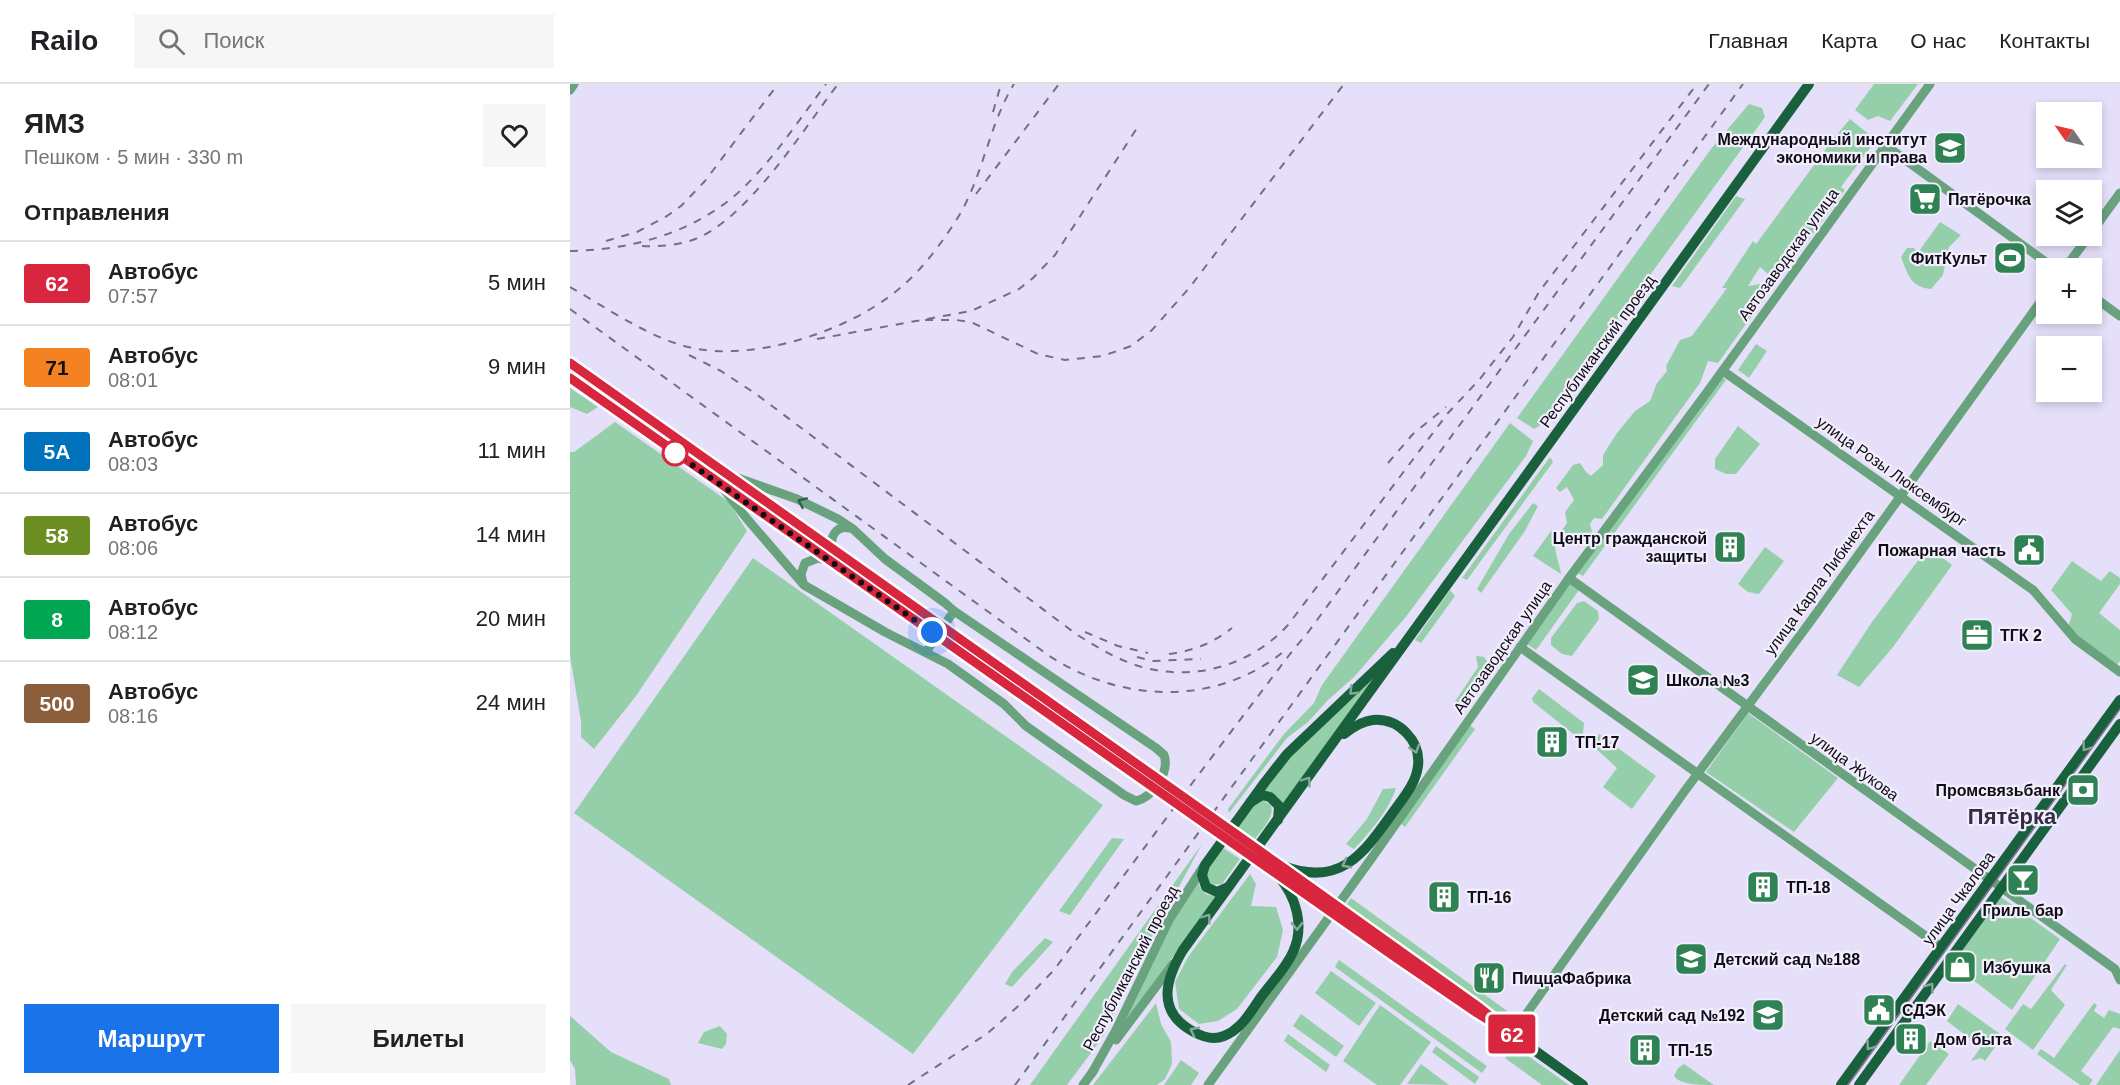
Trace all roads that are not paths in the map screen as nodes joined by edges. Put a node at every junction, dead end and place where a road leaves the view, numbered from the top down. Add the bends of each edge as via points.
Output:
1 (574, 84) edge
2 (1809, 84) edge
3 (1930, 84) edge
4 (570, 90) edge
5 (1885, 145) junction
6 (2120, 193) edge
7 (2102, 218) edge
8 (2040, 258) edge
9 (2102, 303) edge
10 (2036, 308) edge
11 (2120, 316) edge
12 (570, 363) edge
13 (1723, 371) junction
14 (570, 378) edge
15 (727, 474) junction
16 (720, 485) junction
17 (1900, 495) junction
18 (853, 529) junction
19 (831, 555) junction
20 (1569, 578) junction
21 (804, 585) junction
22 (954, 611) junction
23 (1411, 636) junction
24 (1520, 647) junction
25 (926, 652) junction
26 (2120, 672) edge
27 (2120, 700) edge
28 (1746, 706) junction
29 (2120, 724) edge
30 (1335, 742) junction
31 (1698, 773) junction
32 (1248, 805) junction
33 (1278, 820) junction
34 (1205, 865) junction
35 (1278, 870) junction
36 (1989, 880) junction
37 (1231, 885) junction
38 (2001, 888) junction
39 (1941, 947) junction
40 (1183, 950) junction
41 (2120, 980) edge
42 (1516, 1037) junction
43 (1092, 1073) junction
44 (1083, 1085) edge
45 (1208, 1085) edge
46 (1584, 1085) edge
47 (1841, 1085) edge
48 (1859, 1085) edge

1 - 4 street
2 - 23 main road, Республиканский проезд
3 - 5 street, Автозаводская улица
5 - 8 street
5 - 13 street, Автозаводская улица
6 - 7 street
9 - 11 street
10 - 17 street, улица Карла Либкнехта
12 - 15 main road
13 - 17 street, улица Розы Люксембург
13 - 20 street, Автозаводская улица
14 - 16 main road
18 -> 15 street via 797,499
15 - 19 main road
16 - 19 main road
16 - 21 street
17 - 26 street, улица Розы Люксембург via 2033,590 2075,639
17 - 28 street, улица Карла Либкнехта
18 - 19 street via 838,529 830,542
18 - 22 street via 885,560
19 - 21 street via 805,563 801,574
19 - 35 main road, bridge
20 - 24 street, Автозаводская улица
20 - 28 street, улица Жукова
21 - 25 street
22 - 25 street
22 - 25 street via 1161,752 1166,766 1152,791 1136,801 1124,795 1026,726 1004,704
23 - 30 main road, Республиканский проезд
23 -> 32 main road, Республиканский проезд via 1300,741
24 - 31 street
24 - 45 street, Автозаводская улица
27 -> 36 main road, улица Чкалова
28 - 31 street, улица Карла Либкнехта
28 - 36 street, улица Жукова
29 - 38 main road, улица Чкалова
33 -> 30 main road, Республиканский проезд
30 -> 35 main road via 1363,722 1393,723 1411,737 1418,755 1417,774 1373,841 1352,862 1326,872
31 - 39 street
31 - 42 street, улица Карла Либкнехта via 1534,1003
32 - 33 main road via 1262,795 1270,796 1279,806
32 - 34 main road, Республиканский проезд
33 - 37 main road, Республиканский проезд
34 - 37 main road via 1202,875 1206,887 1217,892
34 - 43 street, Республиканский проезд via 1166,925
35 -> 40 main road, bridge via 1292,896 1299,923 1298,939 1293,953 1234,1031 1215,1038 1194,1032 1177,1020 1167,991 1170,975
35 - 42 main road, bridge
36 - 38 street, улица Жукова
36 - 39 main road, улица Чкалова
40 -> 37 main road, Республиканский проезд
38 - 41 street, улица Жукова via 2115,969
48 -> 38 main road, улица Чкалова
39 -> 47 main road, улица Чкалова
40 - 43 street, Республиканский проезд
42 - 46 main road
43 - 44 street, Республиканский проезд

